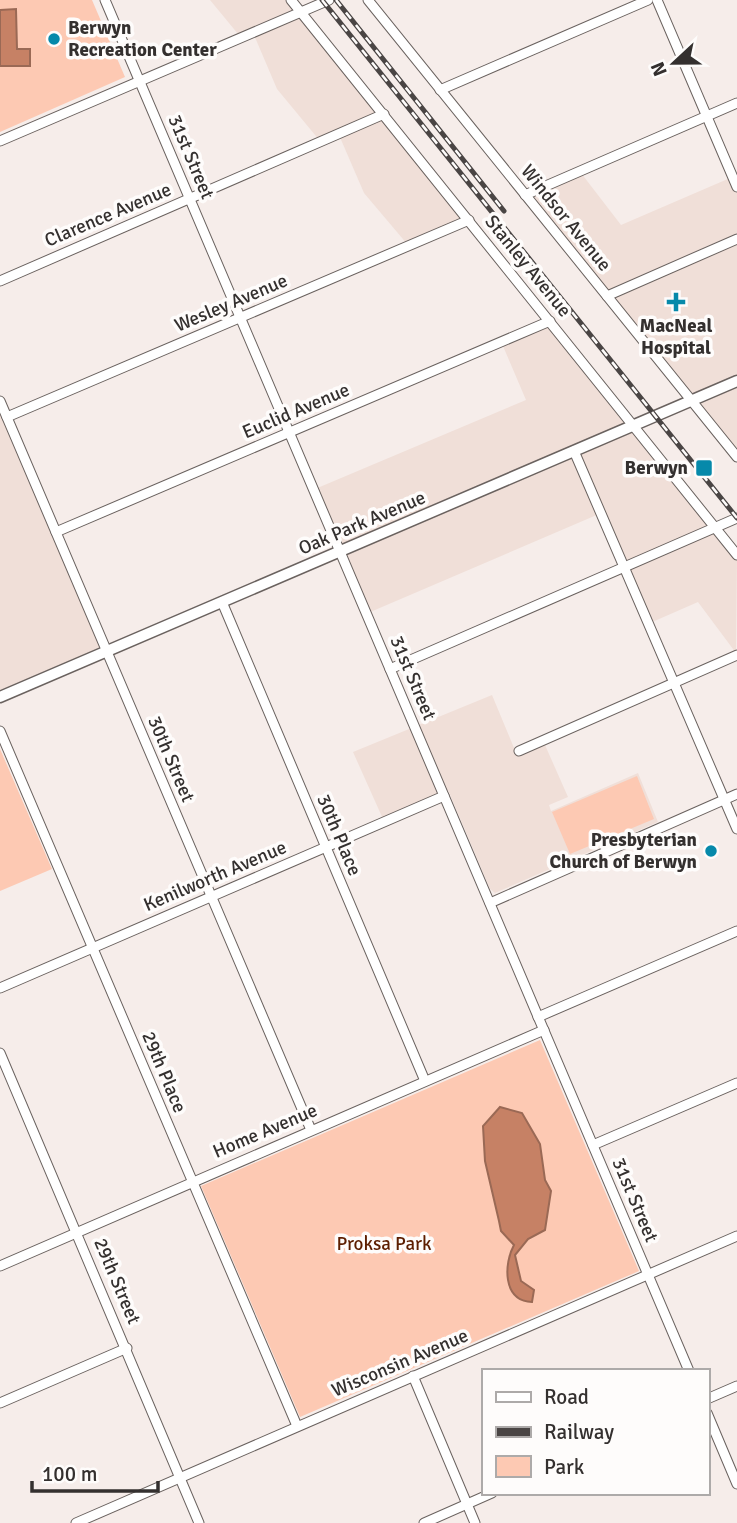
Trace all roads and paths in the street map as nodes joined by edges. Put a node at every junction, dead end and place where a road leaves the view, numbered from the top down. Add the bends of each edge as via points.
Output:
1 (105, 0) edge
2 (291, 0) edge
3 (329, 0) edge
4 (368, 0) edge
5 (649, 0) edge
6 (657, 0) edge
7 (301, 12) junction
8 (140, 81) junction
9 (440, 90) junction
10 (737, 103) edge
11 (384, 114) junction
12 (707, 116) junction
13 (0, 141) edge
14 (737, 187) edge
15 (525, 195) junction
16 (190, 199) junction
17 (469, 220) junction
18 (737, 239) edge
19 (0, 281) edge
20 (607, 296) junction
21 (240, 318) junction
22 (551, 321) junction
23 (737, 381) edge
24 (691, 400) junction
25 (0, 401) edge
26 (7, 417) junction
27 (635, 425) junction
28 (289, 432) junction
29 (573, 451) junction
30 (737, 457) edge
31 (737, 517) edge
32 (715, 527) junction
33 (56, 532) junction
34 (340, 551) junction
35 (737, 555) edge
36 (624, 567) junction
37 (222, 602) junction
38 (107, 652) junction
39 (737, 655) edge
40 (390, 669) junction
41 (674, 683) junction
42 (0, 697) edge
43 (0, 731) edge
44 (519, 751) dead end
45 (737, 794) edge
46 (444, 796) junction
47 (724, 800) junction
48 (737, 829) edge
49 (325, 848) junction
50 (211, 897) junction
51 (490, 903) junction
52 (737, 931) edge
53 (93, 948) junction
54 (0, 988) edge
55 (538, 1017) junction
56 (544, 1030) junction
57 (0, 1053) edge
58 (425, 1081) junction
59 (737, 1083) edge
60 (311, 1130) junction
61 (593, 1145) junction
62 (192, 1181) junction
63 (78, 1232) junction
64 (737, 1236) edge
65 (0, 1266) edge
66 (648, 1274) junction
67 (127, 1348) junction
68 (688, 1369) edge
69 (413, 1376) junction
70 (737, 1387) edge
71 (709, 1398) edge
72 (0, 1404) edge
73 (709, 1418) edge
74 (298, 1426) junction
75 (180, 1478) junction
76 (737, 1484) edge
77 (487, 1495) edge
78 (467, 1504) junction
79 (76, 1523) edge
80 (199, 1523) edge
81 (424, 1523) edge
82 (475, 1523) edge

1 - 8 street, 31st Street
2 - 7 street, Stanley Avenue
3 - 7 street
4 - 9 street, Windsor Avenue
5 - 9 street
6 - 12 street
7 - 8 street
7 - 11 street, Stanley Avenue
8 - 13 street
8 - 16 street, 31st Street
9 - 15 street, Windsor Avenue
10 - 12 street
11 - 16 street, Clarence Avenue
11 - 17 street, Stanley Avenue
12 - 14 street
12 - 15 street
15 - 20 street, Windsor Avenue
16 - 19 street, Clarence Avenue
16 - 21 street, 31st Street
17 - 21 street, Wesley Avenue
17 - 22 street, Stanley Avenue
18 - 20 street
20 - 24 street, Windsor Avenue
21 - 26 street, Wesley Avenue
21 - 28 street, 31st Street
22 - 27 street, Stanley Avenue
22 - 28 street, Euclid Avenue
23 - 24 street, Oak Park Avenue
24 - 27 street, Oak Park Avenue
24 - 30 street, Windsor Avenue
25 - 26 street, 30th Street
26 - 33 street, 30th Street
27 - 29 street, Oak Park Avenue
27 - 32 street, Stanley Avenue
28 - 33 street, Euclid Avenue
28 - 34 street, 31st Street
29 - 34 street, Oak Park Avenue
29 - 36 street
31 - 32 street
32 - 35 street, Stanley Avenue
32 - 36 street
33 - 38 street, 30th Street
34 - 37 street, Oak Park Avenue
34 - 40 street, 31st Street
36 - 40 street
36 - 41 street
37 - 38 street, Oak Park Avenue
37 - 49 street, 30th Place
38 - 42 street, Oak Park Avenue
38 - 50 street, 30th Street
39 - 41 street
40 - 46 street, 31st Street
41 - 44 street
41 - 47 street
43 - 53 street, 29th Place
45 - 47 street
46 - 49 street, Kenilworth Avenue
46 - 51 street, 31st Street
47 - 48 street
47 - 51 street
49 - 50 street, Kenilworth Avenue
49 - 58 street, 30th Place
50 - 53 street, Kenilworth Avenue
50 - 60 street, 30th Street
51 - 55 street, 31st Street
52 - 55 street
53 - 54 street, Kenilworth Avenue
53 - 62 street, 29th Place
55 - 56 street, 31st Street
56 - 58 street, Home Avenue
56 - 61 street, 31st Street
57 - 63 street, 29th Street
58 - 60 street, Home Avenue
59 - 61 street
60 - 62 street, Home Avenue
61 - 66 street, 31st Street
62 - 63 street, Home Avenue
62 - 74 street, 29th Place
63 - 65 street, Home Avenue
63 - 67 street, 29th Street
64 - 66 street, Wisconsin Avenue
66 - 68 street, 31st Street
66 - 69 street, Wisconsin Avenue
67 - 72 street
67 - 75 street, 29th Street
69 - 74 street, Wisconsin Avenue
69 - 78 street
70 - 71 street
73 - 76 street
74 - 75 street, Wisconsin Avenue
75 - 79 street, Wisconsin Avenue
75 - 80 street, 29th Street
77 - 78 street
78 - 81 street
78 - 82 street

